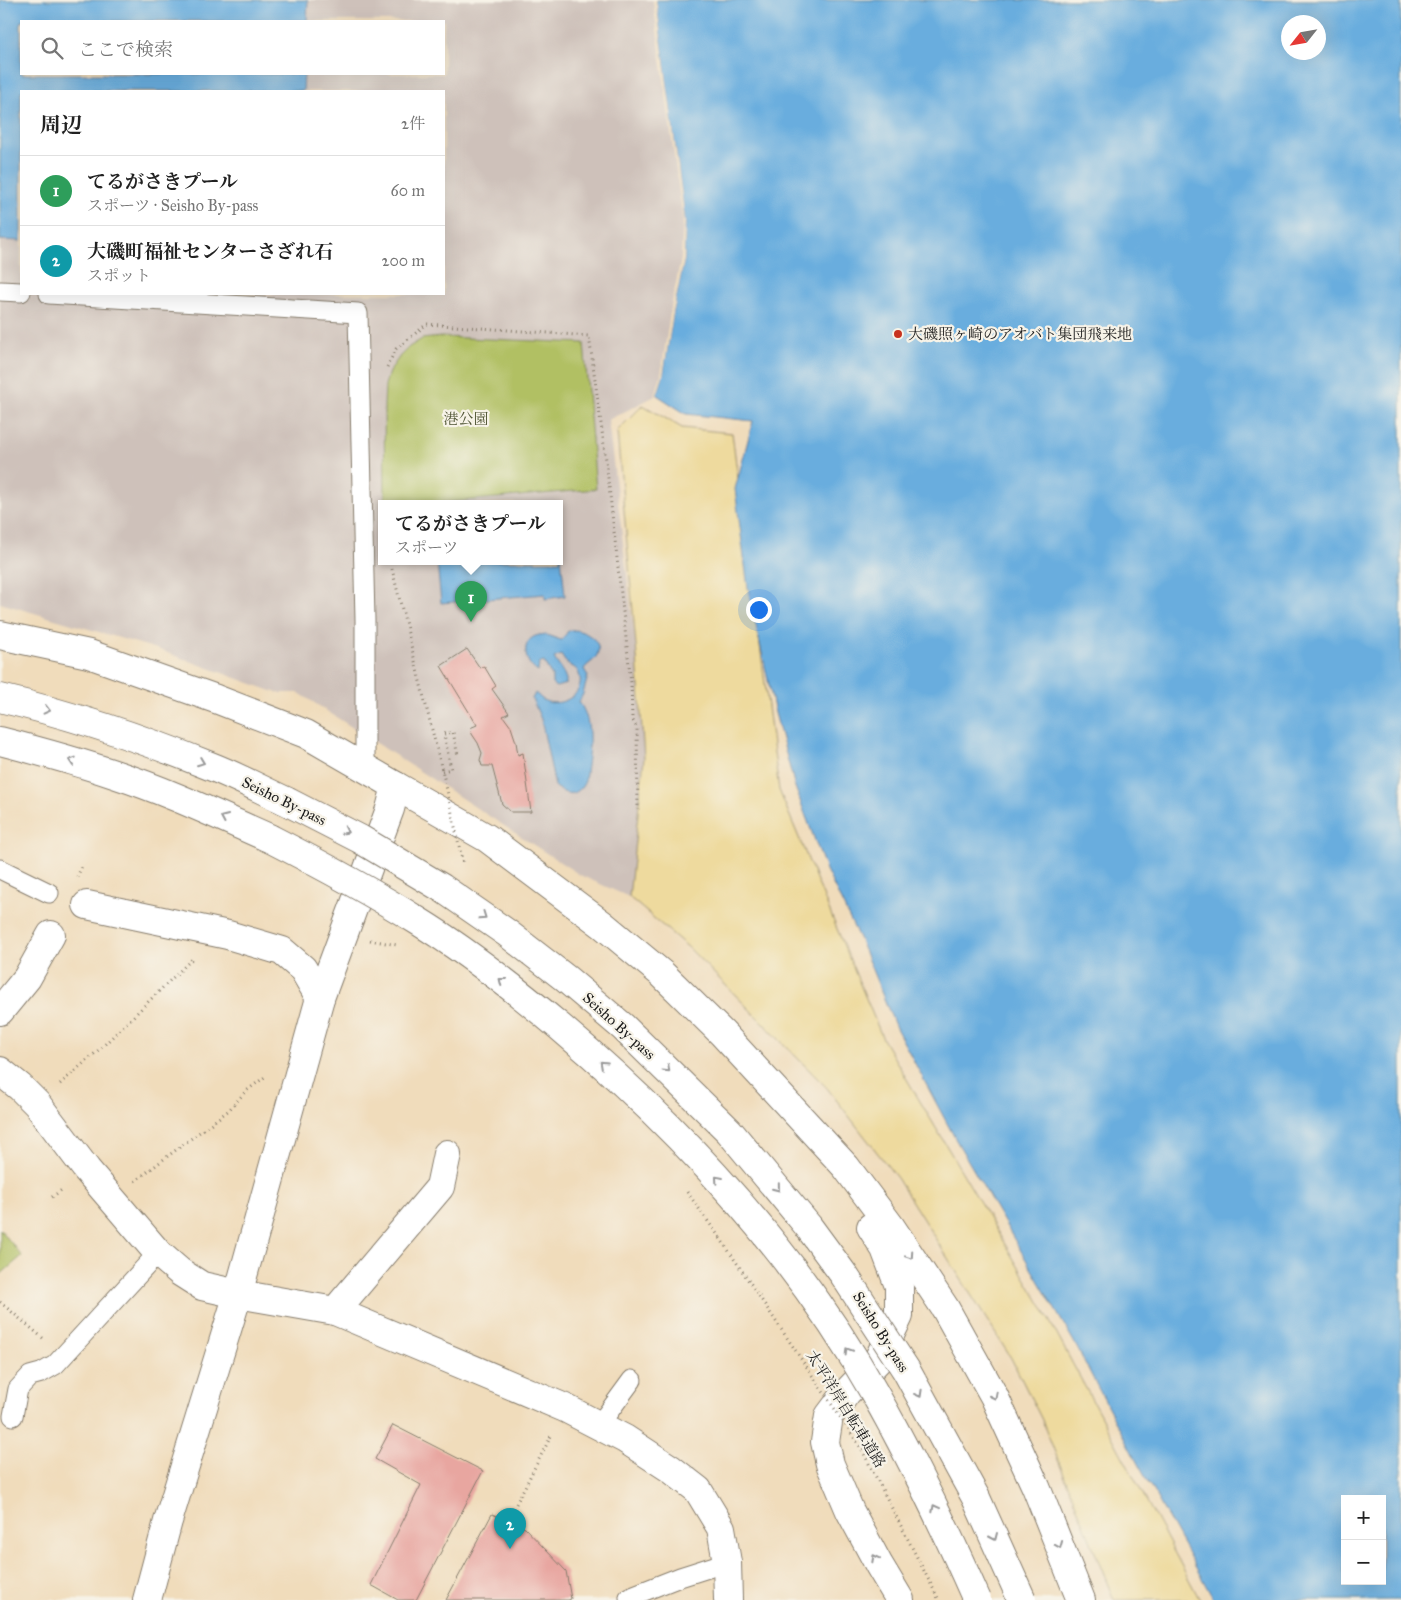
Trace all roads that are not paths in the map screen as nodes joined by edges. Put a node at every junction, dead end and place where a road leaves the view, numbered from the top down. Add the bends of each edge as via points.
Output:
1 (0, 291) edge
2 (20, 292) edge
3 (65, 295) edge
4 (0, 635) edge
5 (0, 698) edge
6 (0, 740) edge
7 (365, 768) junction
8 (396, 786) junction
9 (0, 869) edge
10 (50, 893) dead end
11 (87, 905) dead end
12 (52, 934) dead end
13 (320, 998) junction
14 (0, 1011) edge
15 (0, 1071) edge
16 (793, 1109) junction
17 (447, 1154) dead end
18 (158, 1254) junction
19 (238, 1294) junction
20 (335, 1311) junction
21 (632, 1380) dead end
22 (13, 1416) dead end
23 (599, 1426) junction
24 (727, 1562) junction
25 (630, 1598) dead end
26 (147, 1600) edge
27 (728, 1600) edge
28 (900, 1600) edge
29 (977, 1600) edge
30 (1022, 1600) edge
31 (1081, 1600) edge

1 - 2 lane
3 - 7 lane via 358,313
4 - 7 main road via 89,654 216,699 306,734
5 -> 30 main road, Seisho By-pass, bridge via 129,735 212,766 360,839 507,932 623,1027 729,1131 844,1275 906,1370 976,1498
29 -> 6 main road, bridge via 940,1518 874,1393 812,1298 743,1207 701,1160 598,1059 483,966 420,922 342,876 195,805 119,776
7 - 8 main road
8 - 13 main road
8 - 16 main road via 487,838 610,931 662,974
9 - 10 lane
11 - 13 main road via 219,933 282,951 303,969
12 - 14 main road via 27,978
13 - 19 main road
15 - 18 main road via 37,1104 87,1170
28 -> 16 main road via 850,1511 830,1464 825,1442 829,1416 878,1360 899,1316 899,1286 886,1249
16 -> 31 main road via 846,1167 945,1308 994,1396 1036,1487
17 - 20 main road via 440,1186
18 - 19 main road via 202,1286
18 - 22 lane via 55,1365 30,1376 18,1389
19 - 20 main road
19 - 26 main road
20 - 23 main road via 565,1408
21 - 23 lane
23 - 24 main road via 648,1454 698,1490 722,1527
24 - 25 lane
24 - 27 main road

